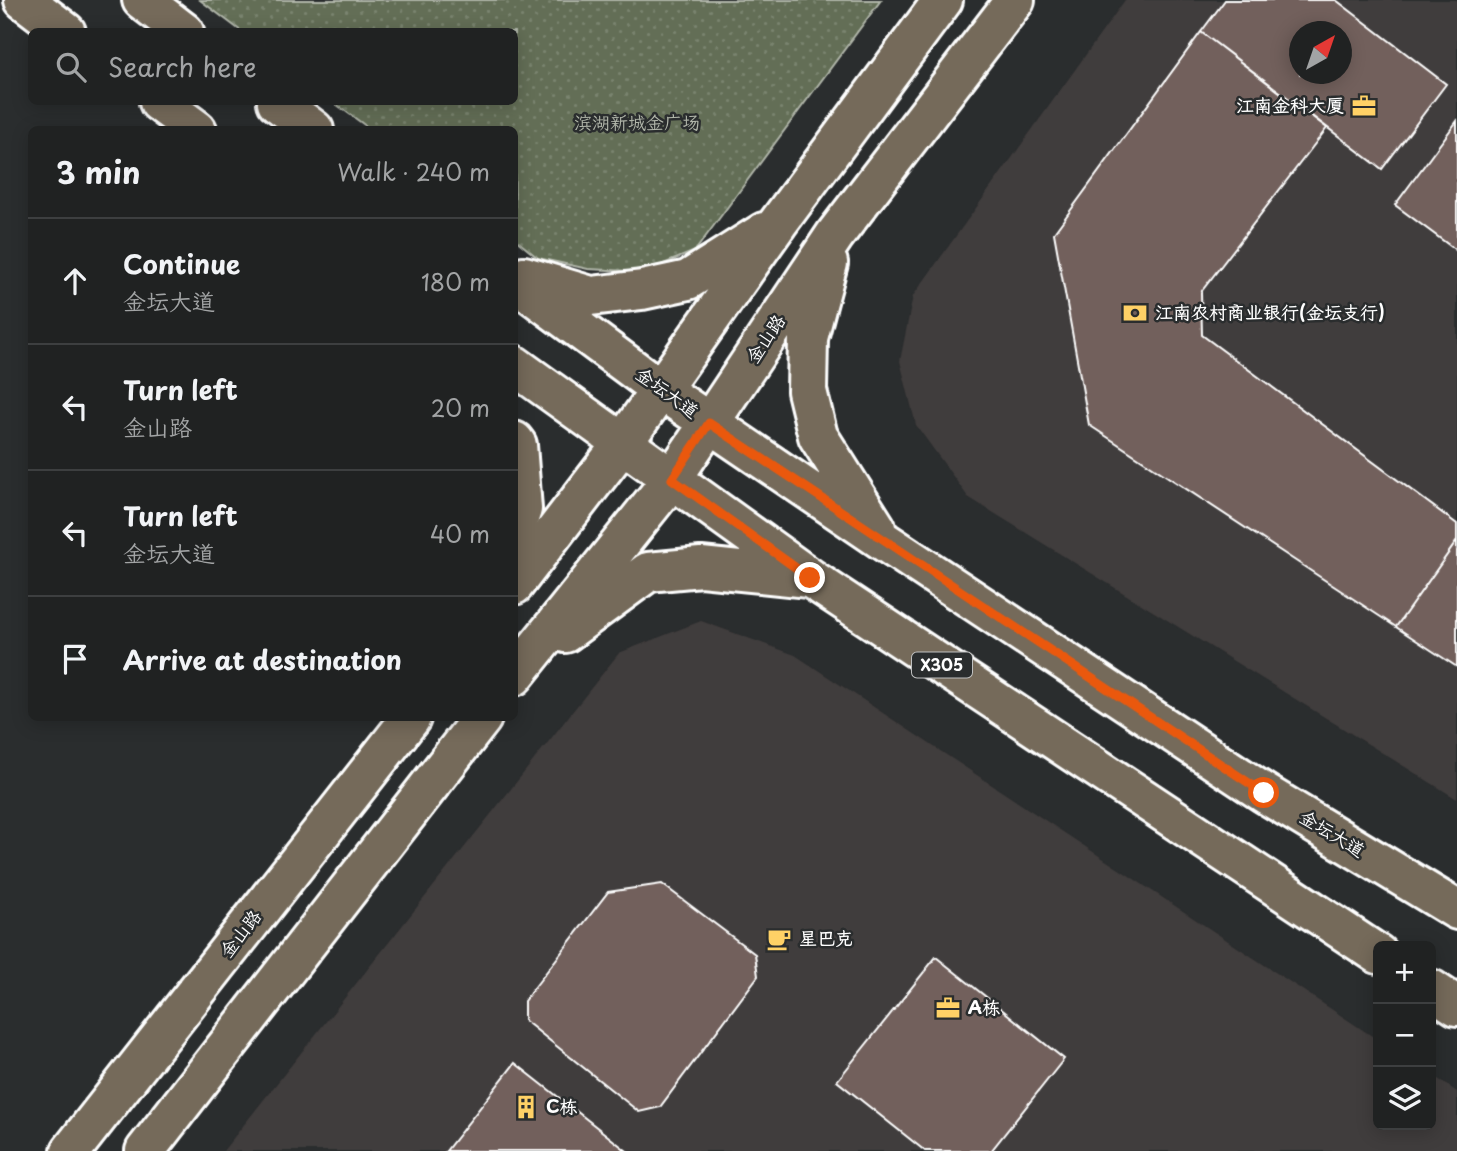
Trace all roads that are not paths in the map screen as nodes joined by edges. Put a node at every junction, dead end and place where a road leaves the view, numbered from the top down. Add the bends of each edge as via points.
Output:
1 (24, 0) edge
2 (142, 0) edge
3 (943, 0) edge
4 (1015, 0) edge
5 (61, 28) edge
6 (179, 28) edge
7 (163, 105) edge
8 (281, 105) edge
9 (192, 126) edge
10 (309, 126) edge
11 (778, 223) junction
12 (835, 235) junction
13 (518, 275) edge
14 (518, 284) edge
15 (518, 368) edge
16 (661, 390) junction
17 (709, 423) junction
18 (623, 443) junction
19 (518, 458) edge
20 (672, 479) junction
21 (518, 521) edge
22 (885, 542) junction
23 (810, 578) junction
24 (518, 580) edge
25 (519, 670) edge
26 (409, 721) edge
27 (480, 721) edge
28 (1457, 910) edge
29 (1373, 951) edge
30 (1436, 992) edge
31 (1457, 1006) edge
32 (72, 1151) edge
33 (145, 1151) edge

1 - 5 main road
2 - 6 main road
3 - 11 main road
4 - 12 main road, 金山路
7 - 9 main road
8 - 10 main road
11 - 13 main road via 688,280 642,290 591,296
11 - 16 main road
12 - 17 main road, 金山路
12 - 22 main road via 808,338 807,391 818,436
14 - 16 main road, 金坛大道
15 - 18 main road, X305
16 - 17 main road, 金坛大道
16 - 18 main road
17 - 20 main road, 金山路
17 - 22 main road, 金坛大道
18 - 20 main road, X305
18 - 24 main road
19 - 21 main road via 522,509
20 - 23 main road, X305
20 - 25 main road, 金山路
22 - 28 main road, 金坛大道 via 1264,793
23 - 25 main road via 701,567 648,572
23 - 29 main road, X305
26 - 32 main road, 金山路
27 - 33 main road
30 - 31 main road

